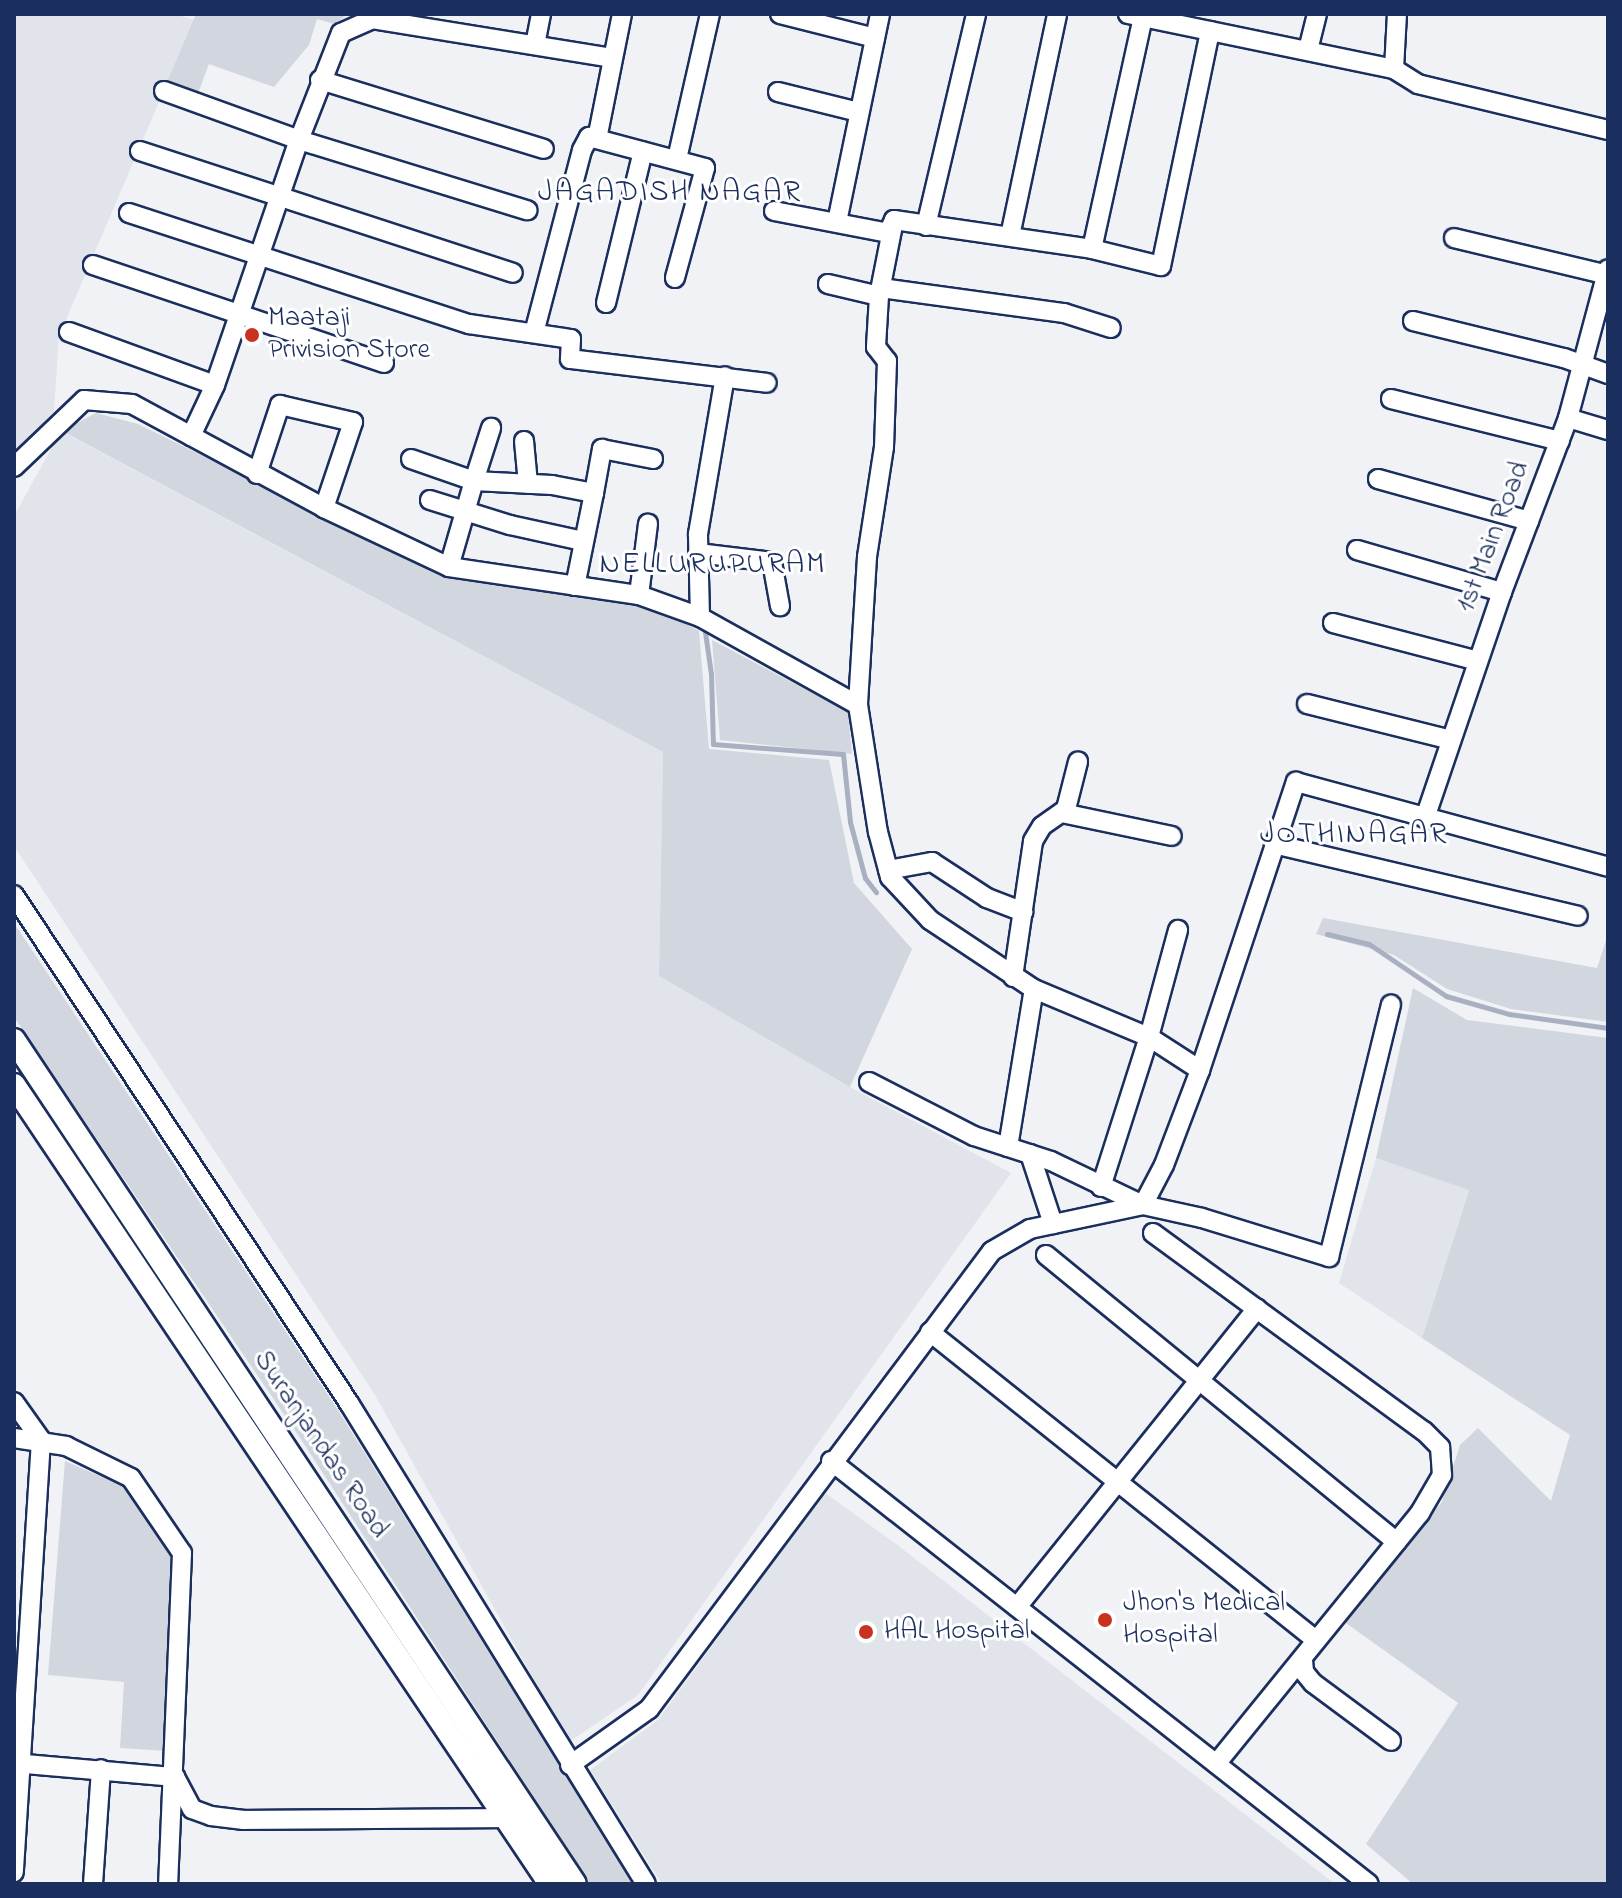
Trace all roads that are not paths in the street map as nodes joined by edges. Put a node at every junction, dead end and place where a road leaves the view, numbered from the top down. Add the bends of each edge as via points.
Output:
1 (541, 14) edge
2 (622, 14) edge
3 (710, 14) edge
4 (780, 14) edge
5 (880, 14) edge
6 (976, 14) edge
7 (1057, 14) edge
8 (1229, 14) edge
9 (1317, 14) edge
10 (1397, 14) edge
11 (372, 16) edge
12 (1136, 16) edge
13 (458, 23) edge
14 (1217, 32) junction
15 (875, 38) junction
16 (535, 45) junction
17 (1308, 50) junction
18 (612, 58) junction
19 (1394, 69) junction
20 (320, 80) junction
21 (164, 91) dead end
22 (778, 92) dead end
23 (858, 112) junction
24 (1608, 130) edge
25 (593, 138) junction
26 (299, 140) junction
27 (544, 149) dead end
28 (140, 151) dead end
29 (643, 151) junction
30 (677, 159) junction
31 (279, 198) junction
32 (527, 210) dead end
33 (774, 211) dead end
34 (129, 213) dead end
35 (894, 220) junction
36 (837, 222) junction
37 (926, 226) junction
38 (1010, 236) junction
39 (1454, 238) dead end
40 (1092, 249) junction
41 (260, 255) junction
42 (93, 265) dead end
43 (513, 273) dead end
44 (1607, 273) edge
45 (675, 278) dead end
46 (828, 284) dead end
47 (880, 292) junction
48 (606, 303) dead end
49 (240, 316) junction
50 (1413, 321) dead end
51 (1111, 328) dead end
52 (69, 332) dead end
53 (534, 333) junction
54 (384, 363) dead end
55 (1580, 365) junction
56 (1608, 374) edge
57 (725, 376) junction
58 (767, 383) dead end
59 (215, 385) junction
60 (1391, 399) dead end
61 (1568, 418) junction
62 (491, 428) dead end
63 (1608, 430) edge
64 (191, 436) junction
65 (524, 441) dead end
66 (1560, 441) junction
67 (411, 459) dead end
68 (653, 459) dead end
69 (14, 467) edge
70 (257, 474) junction
71 (1378, 479) dead end
72 (474, 481) junction
73 (528, 484) junction
74 (594, 493) junction
75 (430, 500) dead end
76 (324, 508) junction
77 (464, 510) junction
78 (1529, 521) junction
79 (648, 524) dead end
80 (583, 541) junction
81 (1357, 550) dead end
82 (698, 553) junction
83 (449, 567) junction
84 (575, 586) junction
85 (1502, 592) junction
86 (639, 595) junction
87 (780, 606) dead end
88 (700, 617) junction
89 (1333, 623) dead end
90 (1478, 661) junction
91 (1307, 704) dead end
92 (858, 705) junction
93 (1451, 740) junction
94 (1078, 762) dead end
95 (1062, 813) junction
96 (1425, 818) junction
97 (1172, 836) dead end
98 (1274, 844) junction
99 (1608, 867) edge
100 (888, 870) junction
101 (14, 895) edge
102 (1023, 912) junction
103 (1578, 916) dead end
104 (1178, 930) dead end
105 (1013, 977) junction
106 (1034, 989) junction
107 (1391, 1004) dead end
108 (1149, 1037) junction
109 (14, 1040) edge
110 (1200, 1070) junction
111 (20, 1077) edge
112 (869, 1082) dead end
113 (1008, 1147) junction
114 (1030, 1154) junction
115 (1101, 1187) junction
116 (1143, 1205) junction
117 (1053, 1224) junction
118 (1153, 1233) dead end
119 (1046, 1255) dead end
120 (1257, 1308) junction
121 (930, 1332) junction
122 (1201, 1379) junction
123 (14, 1402) edge
124 (14, 1438) edge
125 (41, 1440) junction
126 (831, 1461) junction
127 (1118, 1482) junction
128 (1397, 1542) junction
129 (1017, 1607) junction
130 (1316, 1640) junction
131 (1303, 1660) junction
132 (1391, 1741) dead end
133 (18, 1763) edge
134 (1216, 1764) junction
135 (570, 1765) junction
136 (101, 1769) junction
137 (175, 1777) junction
138 (506, 1818) junction
139 (14, 1872) edge
140 (93, 1884) edge
141 (168, 1884) edge
142 (550, 1884) edge
143 (575, 1884) edge
144 (646, 1884) edge
145 (1369, 1884) edge

1 - 16 street
2 - 18 street
3 - 30 street
4 - 15 street
5 - 15 street
6 - 37 street
7 - 38 street
8 - 14 street
9 - 17 street
10 - 19 street
11 - 13 street
11 - 20 street via 341,33
12 - 14 street
12 - 40 street
13 - 16 street
14 - 17 street
14 - 40 street via 1161,266
15 - 23 street
16 - 18 street
17 - 19 street
18 - 25 street
19 - 24 street via 1418,84
20 - 26 street
20 - 27 street
21 - 26 street
22 - 23 street
23 - 36 street
25 - 29 street
25 - 53 street via 582,150
26 - 31 street
26 - 32 street
28 - 31 street
29 - 30 street
29 - 48 street
30 - 45 street via 705,168
31 - 41 street
31 - 43 street
33 - 36 street
34 - 41 street
35 - 36 street via 888,233
35 - 37 street
35 - 47 street
37 - 38 street
38 - 40 street
39 - 44 street
41 - 49 street
41 - 53 street via 469,324
42 - 49 street
44 - 55 street, 1st Main Road
46 - 47 street
47 - 51 street via 1064,313
47 - 92 street via 876,347 887,361 884,447 867,557
49 - 54 street
49 - 59 street
50 - 55 street
52 - 59 street
53 - 57 street via 571,339 570,359
55 - 56 street
55 - 61 street, 1st Main Road
57 - 58 street
57 - 82 street
59 - 64 street
60 - 66 street
61 - 63 street
61 - 66 street, 1st Main Road
62 - 72 street
64 - 69 street via 132,404 84,400
64 - 70 street
65 - 73 street
66 - 78 street, 1st Main Road
67 - 72 street
68 - 74 street via 602,449
70 - 76 street
70 - 76 street via 280,405 353,422
71 - 78 street
72 - 73 street
72 - 77 street
73 - 74 street
74 - 80 street
75 - 77 street
76 - 83 street
77 - 80 street
77 - 83 street
78 - 85 street, 1st Main Road
79 - 86 street
80 - 84 street
81 - 85 street
82 - 87 street via 772,562
82 - 88 street
83 - 84 street
84 - 86 street
85 - 90 street, 1st Main Road
86 - 88 street
88 - 92 street
89 - 90 street
90 - 93 street, 1st Main Road
91 - 93 street
92 - 100 street
93 - 96 street, 1st Main Road
94 - 95 street
95 - 97 street
95 - 102 street via 1042,826 1033,841
96 - 98 street via 1296,782
96 - 99 street
98 - 103 street
98 - 110 street
100 - 102 street via 932,862 987,898
100 - 105 street via 930,920
101 - 135 street via 349,1403
102 - 105 street
104 - 108 street
105 - 106 street
106 - 108 street
106 - 113 street
107 - 116 street via 1329,1257
108 - 110 street
108 - 115 street
109 - 111 main road, Suranjandas Road
110 - 116 street
111 - 138 main road, Suranjandas Road
111 - 143 main road, Suranjandas Road
112 - 113 street via 974,1136
113 - 114 street
114 - 115 street
114 - 117 street
115 - 116 street
116 - 117 street
117 - 121 street via 1030,1229 992,1251
118 - 120 street
119 - 122 street
120 - 122 street
120 - 128 street via 1440,1447 1442,1475
121 - 126 street
121 - 127 street
122 - 127 street
122 - 128 street
123 - 125 street
124 - 125 street
125 - 133 street
125 - 137 street via 66,1446 131,1478 182,1553
126 - 129 street
126 - 135 street via 649,1709
127 - 129 street
127 - 130 street
128 - 130 street
129 - 134 street
130 - 131 street
131 - 132 street via 1313,1683
131 - 134 street
133 - 136 street
133 - 139 street
134 - 145 street
135 - 144 street
136 - 137 street
136 - 140 street
137 - 138 street via 192,1809 222,1817 315,1822
137 - 141 street
138 - 142 main road, Suranjandas Road

